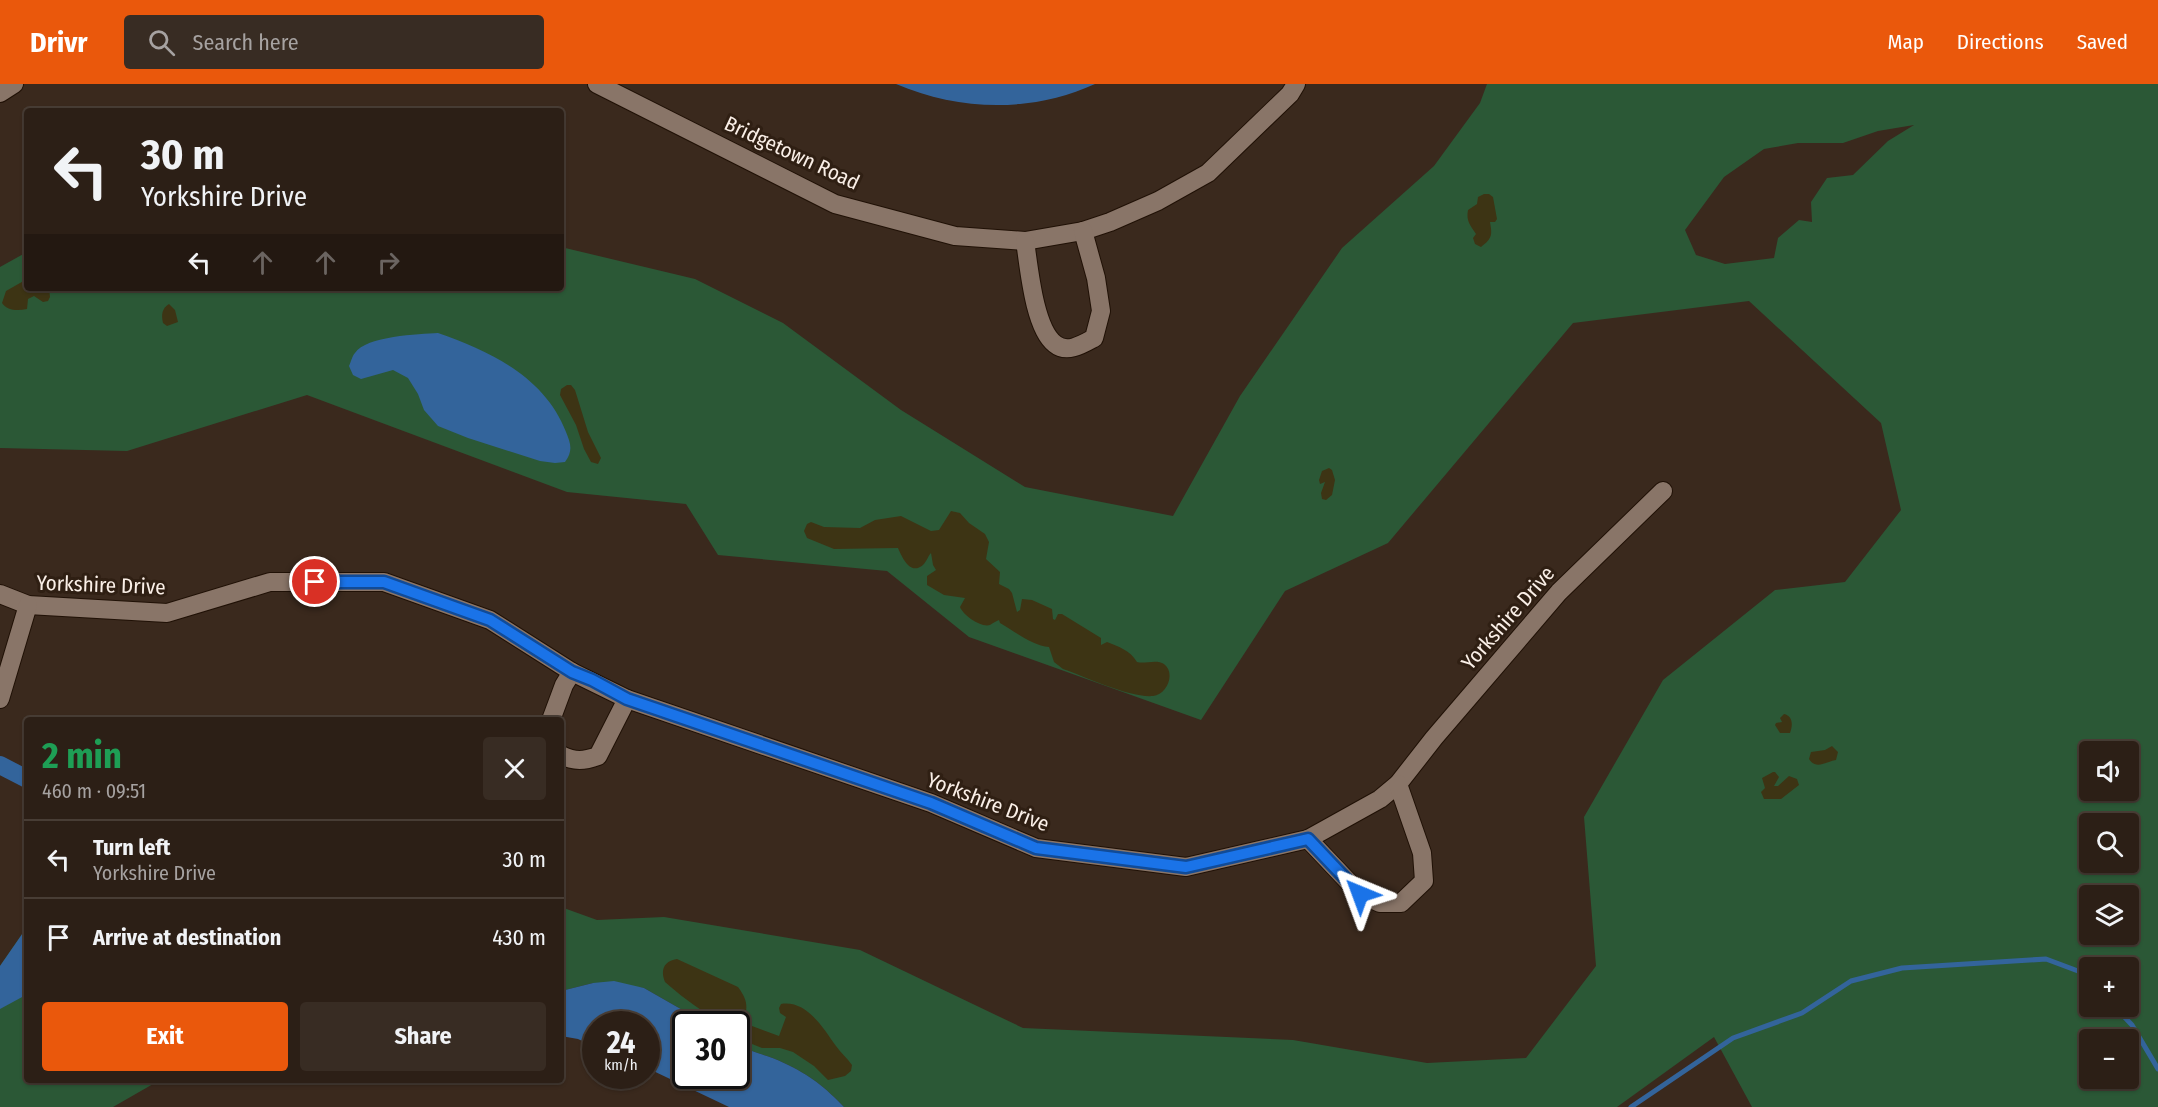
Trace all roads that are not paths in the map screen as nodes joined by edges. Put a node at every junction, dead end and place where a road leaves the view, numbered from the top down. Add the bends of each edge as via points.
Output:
1 (14, 84) edge
2 (597, 84) edge
3 (1296, 84) edge
4 (0, 93) edge
5 (1083, 231) junction
6 (1025, 241) junction
7 (1663, 491) dead end
8 (0, 594) edge
9 (28, 605) junction
10 (572, 672) junction
11 (0, 699) edge
12 (627, 699) junction
13 (552, 717) edge
14 (564, 756) edge
15 (1398, 784) junction
16 (1308, 839) junction

1 - 4 street
2 - 6 street, Bridgetown Road via 836,204 955,236
3 - 5 street, Bridgetown Road via 1208,173 1158,201
5 - 6 street, Bridgetown Road
5 - 6 street via 1101,311 1094,338 1073,348 1055,345 1046,334 1039,318
7 - 15 street, Yorkshire Drive via 1559,592
8 - 9 street, Yorkshire Drive
9 - 10 street, Yorkshire Drive via 167,613 270,582 384,582 490,620
9 - 11 street
10 - 12 street, Yorkshire Drive
10 - 13 street
12 - 14 street via 598,756 585,761
12 - 16 street, Yorkshire Drive via 931,803 1036,848 1186,867
15 - 16 street, Yorkshire Drive via 1380,799
15 - 16 street via 1422,853 1424,881 1401,903 1380,903 1360,894

